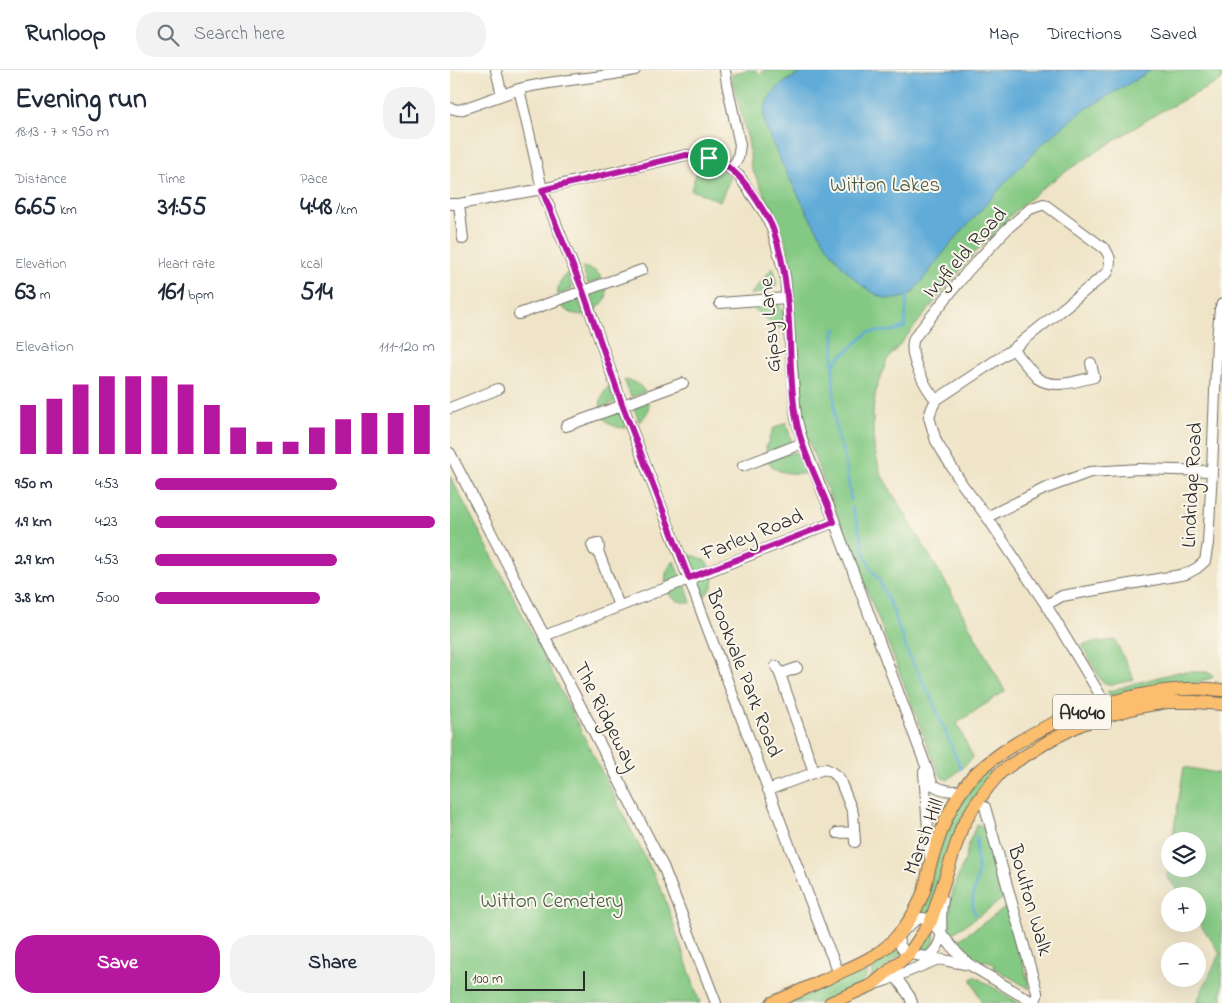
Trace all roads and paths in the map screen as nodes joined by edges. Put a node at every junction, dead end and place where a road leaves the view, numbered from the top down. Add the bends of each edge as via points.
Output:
1 (496, 70) edge
2 (636, 70) edge
3 (725, 70) edge
4 (519, 89) junction
5 (502, 95) junction
6 (450, 108) edge
7 (731, 169) junction
8 (542, 190) junction
9 (454, 204) edge
10 (463, 239) dead end
11 (642, 270) dead end
12 (583, 291) junction
13 (787, 298) junction
14 (720, 303) dead end
15 (1222, 304) edge
16 (519, 314) dead end
17 (1013, 349) junction
18 (1091, 363) dead end
19 (683, 383) dead end
20 (498, 389) dead end
21 (936, 400) junction
22 (622, 404) junction
23 (450, 408) edge
24 (566, 426) dead end
25 (802, 443) junction
26 (450, 453) edge
27 (743, 466) dead end
28 (1212, 472) junction
29 (987, 517) junction
30 (834, 522) junction
31 (598, 551) dead end
32 (689, 578) junction
33 (1046, 605) junction
34 (619, 606) junction
35 (544, 636) junction
36 (797, 668) dead end
37 (1222, 690) edge
38 (1105, 703) junction
39 (1222, 704) edge
40 (923, 759) junction
41 (814, 772) junction
42 (768, 790) junction
43 (964, 790) junction
44 (985, 807) dead end
45 (837, 833) dead end
46 (931, 862) junction
47 (946, 872) junction
48 (931, 921) junction
49 (942, 935) junction
50 (897, 937) junction
51 (909, 954) junction
52 (932, 958) junction
53 (970, 965) junction
54 (839, 973) junction
55 (896, 977) junction
56 (872, 985) junction
57 (716, 1003) edge
58 (772, 1003) edge
59 (830, 1003) edge
60 (912, 1003) edge
61 (1034, 1003) edge

1 - 5 street
2 - 4 street
3 - 7 street via 740,145 740,154
4 - 5 street
4 - 8 street, Brookvale Park Road
5 - 6 street via 463,109
7 - 8 street, Gipsy Lane via 709,158 686,155
7 - 13 street, Gipsy Lane via 747,185 766,215 785,276
8 - 9 street, Gipsy Lane
8 - 12 street, Brookvale Park Road
9 - 10 street
11 - 12 street
12 - 16 street
12 - 22 street, Brookvale Park Road
13 - 14 street
13 - 25 street, Gipsy Lane via 792,386
15 - 28 street, Lindridge Road via 1217,339
17 - 18 street via 1037,378 1049,384 1094,377
17 - 21 street, Ivyfield Road
17 - 21 street, Ivyfield Road via 1108,272 1111,262 1105,249 1044,204 1030,209 1008,228 967,272 914,338 913,359
19 - 22 street
20 - 23 street
21 - 29 street via 929,417 936,441
22 - 24 street
22 - 32 street, Brookvale Park Road
25 - 27 street
25 - 30 street, Gipsy Lane
26 - 35 street, The Ridgeway
28 - 29 street via 1140,469 1090,472 1044,489
28 - 33 street, Lindridge Road via 1207,554 1197,568 1186,574 1062,596
29 - 33 street
30 - 32 street, Farley Road
30 - 40 street, Gipsy Lane
31 - 34 street
32 - 34 street, Farley Road
32 - 42 street, Brookvale Park Road
33 - 38 street
34 - 35 street, Farley Road
35 - 57 street, The Ridgeway via 663,866
36 - 41 street via 778,670
37 - 38 main road, Marsh Hill / A4040 via 1183,689
38 - 43 main road, Marsh Hill / A4040 via 1019,741 988,763
39 - 47 main road, Marsh Hill / A4040 via 1176,702 1138,707 1082,724 1052,739 1012,764 989,786 962,827
40 - 43 street, Gipsy Lane via 933,785 943,790
40 - 46 street, Gipsy Lane
41 - 42 street
41 - 45 street via 826,769 833,773 852,809 855,837
42 - 54 street, Brookvale Park Road
43 - 46 main road, Marsh Hill / A4040 via 948,815
44 - 61 street, Boulton Walk via 1037,992
46 - 50 main road, Marsh Hill / A4040 via 924,891 913,915
47 - 48 main road, Marsh Hill / A4040
47 - 49 street via 940,914
48 - 49 street
48 - 50 street via 922,918
48 - 51 main road, Marsh Hill / A4040
49 - 52 street
49 - 53 street
50 - 51 street
50 - 54 main road, A4040 via 870,958
51 - 52 street
51 - 56 main road, A4040
52 - 53 street
52 - 55 street
53 - 61 street
54 - 58 main road, A4040
55 - 56 street
55 - 60 street
56 - 59 main road, A4040

